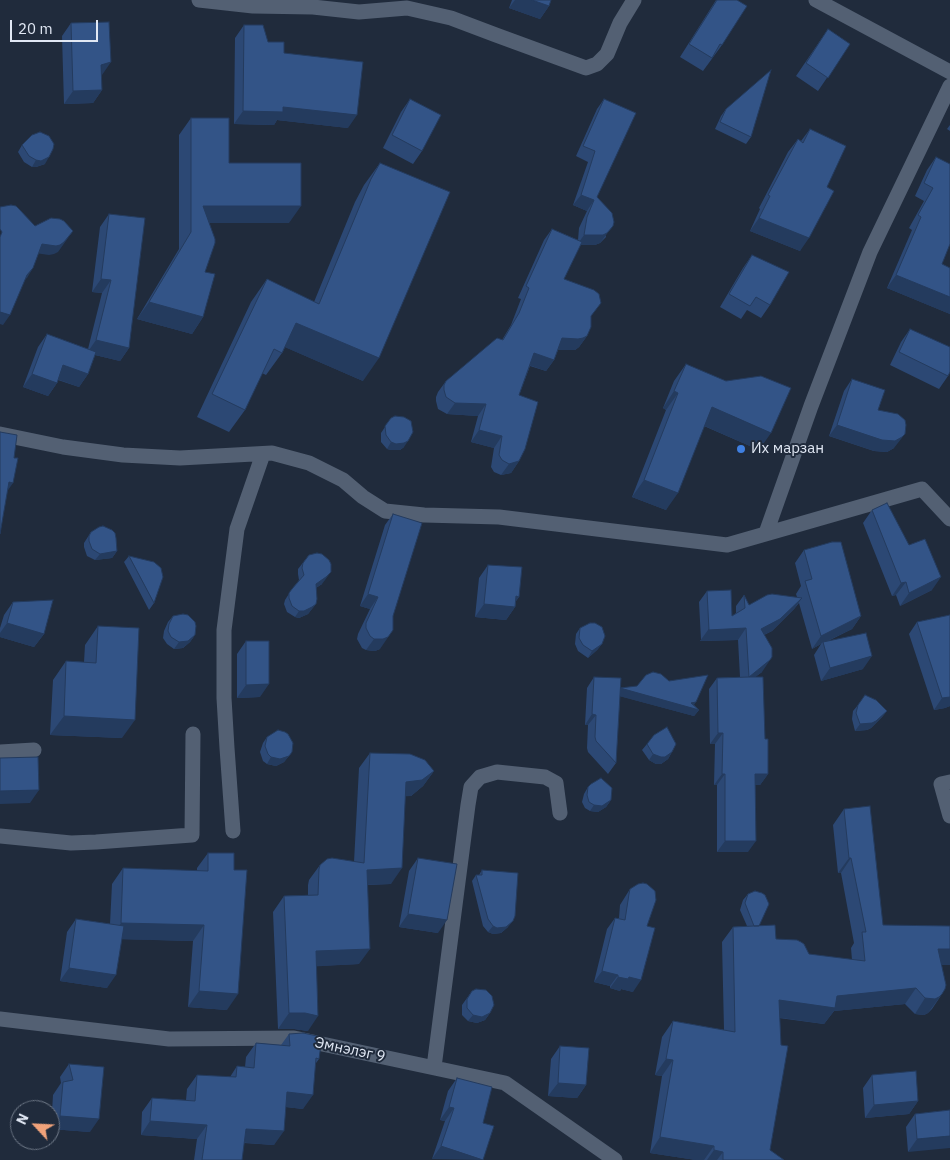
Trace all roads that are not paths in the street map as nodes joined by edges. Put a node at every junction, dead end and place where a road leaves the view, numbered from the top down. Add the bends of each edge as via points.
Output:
1 (199, 0) edge
2 (634, 0) edge
3 (816, 0) edge
4 (950, 72) edge
5 (950, 86) edge
6 (0, 434) edge
7 (263, 454) junction
8 (950, 519) edge
9 (766, 533) junction
10 (193, 734) dead end
11 (34, 750) dead end
12 (0, 752) edge
13 (950, 782) edge
14 (560, 814) dead end
15 (950, 816) edge
16 (233, 831) dead end
17 (0, 836) edge
18 (0, 1019) edge
19 (434, 1068) junction
20 (615, 1160) edge

1 - 2 street via 358,12 407,8 451,18 586,68 597,64 606,54
3 - 4 street
5 - 9 street via 870,252
6 - 7 street via 123,455 180,458
7 - 9 street via 272,453 309,462 343,480 385,511 499,518 727,545
7 - 16 street via 237,529 224,630 226,748
8 - 9 street via 922,489
10 - 17 street via 192,835 71,843
11 - 12 street
13 - 15 street via 941,784
14 - 19 street via 556,783 545,777 497,772 480,776 471,787
18 - 19 street, Эмнэлэг 9 via 169,1039 294,1038
19 - 20 street, Эмнэлэг 9 via 505,1083

